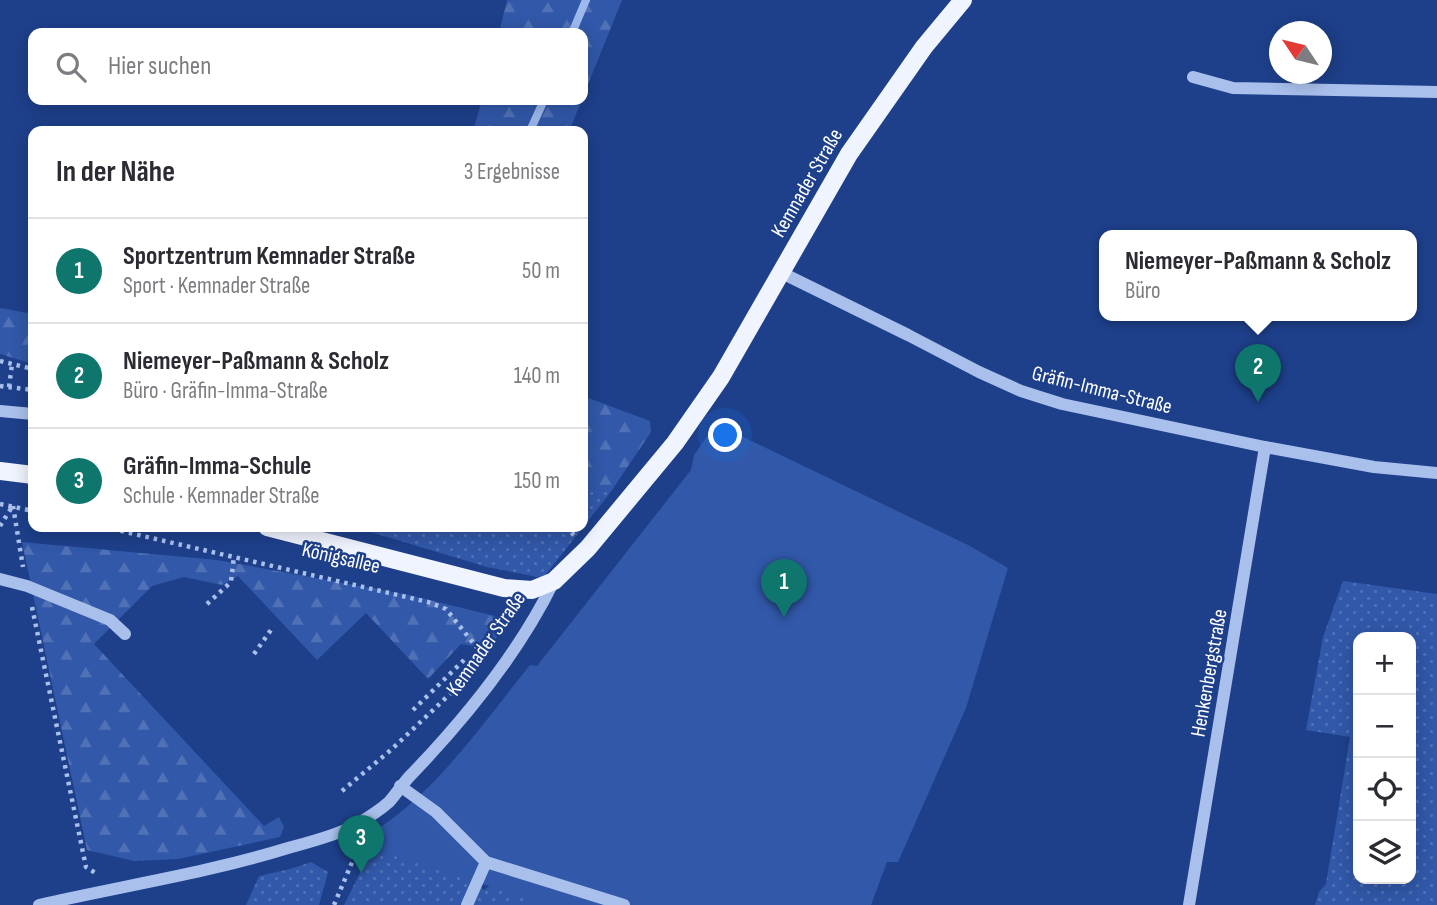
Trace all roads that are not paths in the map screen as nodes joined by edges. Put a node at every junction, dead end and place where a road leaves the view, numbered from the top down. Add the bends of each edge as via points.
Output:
1 (963, 0) edge
2 (1193, 77) dead end
3 (1437, 92) edge
4 (782, 273) junction
5 (0, 411) edge
6 (28, 414) edge
7 (1265, 447) junction
8 (0, 464) edge
9 (0, 471) edge
10 (28, 473) edge
11 (1437, 473) edge
12 (28, 474) edge
13 (286, 532) edge
14 (0, 579) edge
15 (554, 581) junction
16 (125, 634) dead end
17 (400, 786) junction
18 (486, 862) junction
19 (62, 902) edge
20 (39, 905) edge
21 (467, 905) edge
22 (624, 905) edge
23 (1189, 905) edge

1 - 4 main road, Kemnader Straße via 849,154
2 - 3 street via 1233,88
4 - 7 street, Gräfin-Imma-Straße via 1021,391 1105,414
4 - 15 main road, Kemnader Straße via 676,443 588,548
5 - 6 street
7 - 11 street, Gräfin-Imma-Straße
7 - 23 street, Henkenbergstraße
8 - 10 main road
9 - 12 main road
13 - 15 main road, Königsallee via 504,588 532,590
14 - 16 street via 110,620
15 - 17 street, Kemnader Straße via 537,616 497,673
17 - 18 street via 436,812
17 - 19 street, Kemnader Straße via 389,801 352,827 253,859
18 - 21 street
18 - 22 street
19 - 20 street, Kemnader Straße

